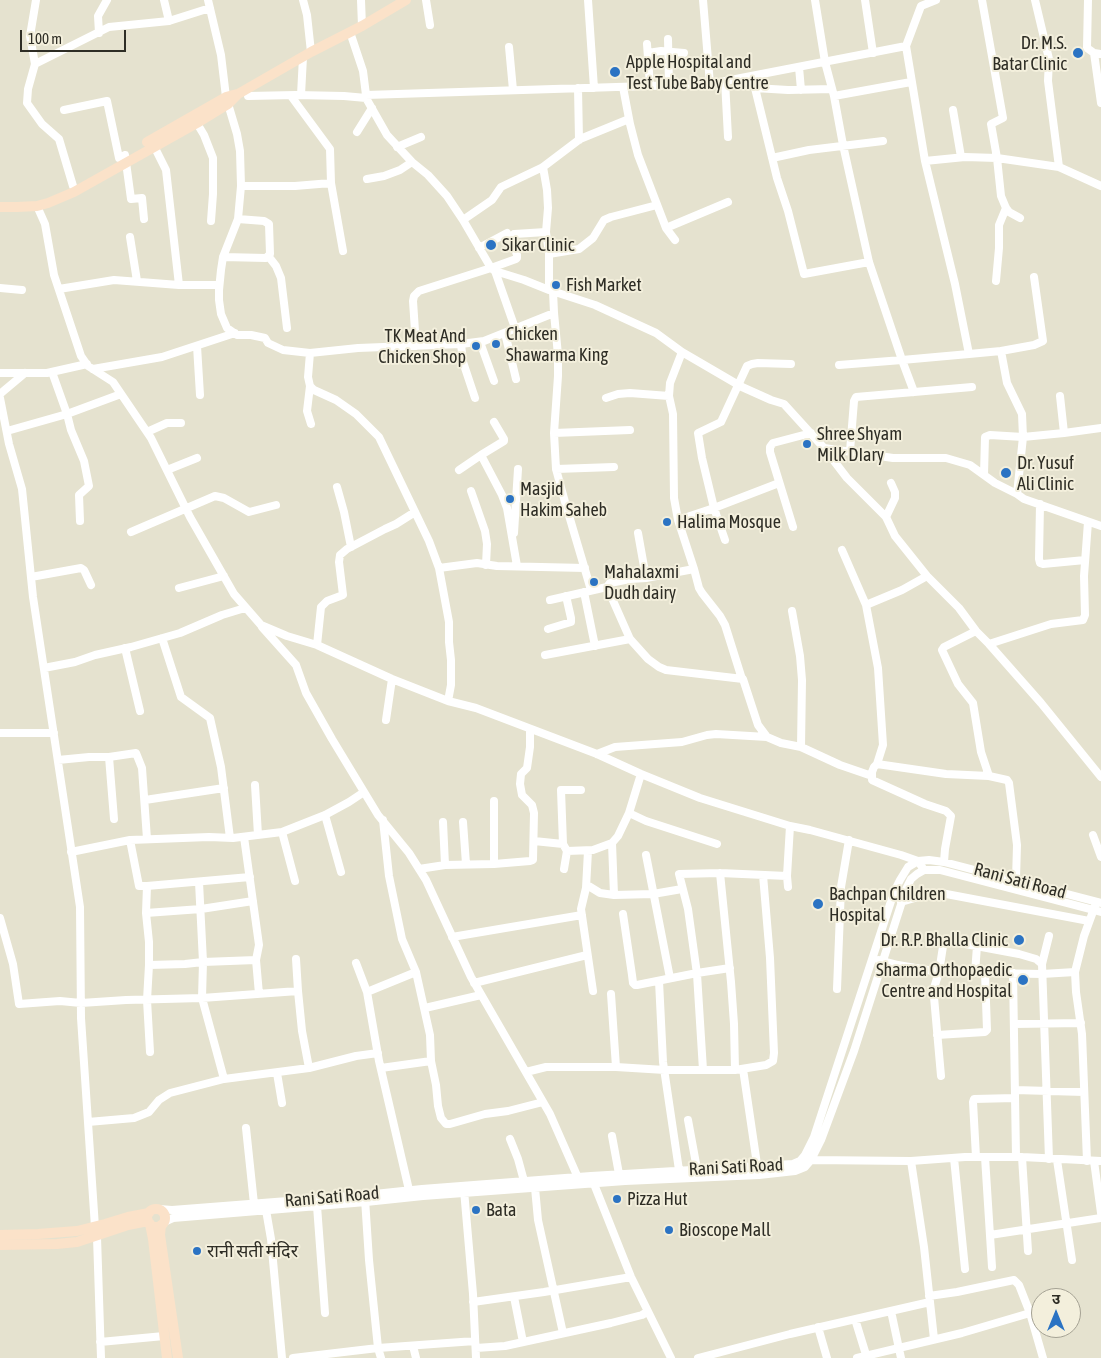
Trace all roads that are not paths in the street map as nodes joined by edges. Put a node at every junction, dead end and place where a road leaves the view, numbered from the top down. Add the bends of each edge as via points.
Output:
1 (36, 0) edge
2 (107, 0) edge
3 (164, 0) edge
4 (303, 0) edge
5 (361, 0) edge
6 (406, 0) edge
7 (426, 0) edge
8 (588, 0) edge
9 (703, 0) edge
10 (815, 0) edge
11 (865, 0) edge
12 (936, 0) edge
13 (982, 0) edge
14 (1035, 0) edge
15 (1088, 0) edge
16 (209, 4) edge
17 (169, 21) junction
18 (430, 25) dead end
19 (362, 26) junction
20 (350, 32) junction
21 (99, 33) junction
22 (668, 39) dead end
23 (647, 44) dead end
24 (906, 46) junction
25 (509, 47) dead end
26 (668, 52) junction
27 (648, 53) junction
28 (684, 53) dead end
29 (872, 53) junction
30 (1098, 53) edge
31 (307, 54) junction
32 (825, 62) junction
33 (36, 64) junction
34 (799, 67) junction
35 (749, 77) junction
36 (725, 81) junction
37 (912, 82) junction
38 (710, 84) junction
39 (650, 86) junction
40 (669, 86) junction
41 (623, 87) junction
42 (578, 88) junction
43 (594, 88) junction
44 (755, 88) junction
45 (513, 90) junction
46 (801, 90) junction
47 (833, 92) junction
48 (243, 95) junction
49 (301, 95) junction
50 (291, 96) junction
51 (366, 96) junction
52 (227, 100) junction
53 (1101, 103) edge
54 (372, 108) junction
55 (64, 110) dead end
56 (953, 110) dead end
57 (629, 119) junction
58 (194, 120) junction
59 (358, 132) dead end
60 (421, 137) dead end
61 (728, 137) dead end
62 (579, 140) junction
63 (883, 141) dead end
64 (152, 143) junction
65 (843, 145) junction
66 (397, 147) junction
67 (124, 158) junction
68 (772, 158) junction
69 (961, 158) junction
70 (997, 158) junction
71 (924, 161) junction
72 (412, 162) junction
73 (543, 166) junction
74 (1059, 167) junction
75 (368, 179) dead end
76 (331, 183) junction
77 (73, 186) junction
78 (241, 186) junction
79 (1101, 186) edge
80 (57, 198) junction
81 (728, 202) dead end
82 (657, 205) junction
83 (37, 206) junction
84 (0, 207) edge
85 (1006, 208) junction
86 (1020, 218) dead end
87 (144, 219) dead end
88 (238, 219) junction
89 (463, 220) junction
90 (211, 221) dead end
91 (666, 228) junction
92 (546, 232) junction
93 (507, 233) dead end
94 (130, 237) dead end
95 (675, 240) dead end
96 (479, 248) junction
97 (343, 251) dead end
98 (549, 254) junction
99 (223, 257) junction
100 (269, 257) junction
101 (869, 262) junction
102 (493, 270) junction
103 (1034, 277) dead end
104 (996, 280) dead end
105 (137, 281) junction
106 (178, 285) junction
107 (219, 285) junction
108 (0, 288) edge
109 (58, 289) junction
110 (22, 290) dead end
111 (551, 290) junction
112 (554, 313) junction
113 (287, 328) dead end
114 (515, 328) junction
115 (235, 333) junction
116 (505, 333) junction
117 (480, 342) junction
118 (461, 344) junction
119 (197, 346) junction
120 (416, 346) junction
121 (1001, 351) junction
122 (682, 352) junction
123 (310, 353) junction
124 (969, 354) junction
125 (902, 360) junction
126 (86, 364) junction
127 (791, 364) dead end
128 (838, 365) dead end
129 (94, 369) junction
130 (0, 372) edge
131 (52, 372) junction
132 (25, 373) junction
133 (516, 379) dead end
134 (494, 381) dead end
135 (738, 384) junction
136 (310, 386) junction
137 (972, 387) dead end
138 (914, 392) junction
139 (121, 394) junction
140 (200, 395) dead end
141 (0, 396) edge
142 (669, 396) junction
143 (1060, 396) dead end
144 (475, 398) dead end
145 (606, 398) dead end
146 (67, 414) junction
147 (494, 422) dead end
148 (182, 423) dead end
149 (311, 424) dead end
150 (1101, 428) edge
151 (630, 430) dead end
152 (7, 431) junction
153 (146, 432) junction
154 (554, 433) junction
155 (811, 433) junction
156 (1064, 433) junction
157 (1023, 436) junction
158 (824, 448) junction
159 (850, 451) junction
160 (481, 455) junction
161 (197, 458) dead end
162 (614, 467) dead end
163 (518, 469) dead end
164 (556, 469) junction
165 (167, 470) junction
166 (459, 470) dead end
167 (984, 475) junction
168 (779, 483) junction
169 (891, 483) dead end
170 (337, 487) dead end
171 (471, 491) dead end
172 (1017, 494) junction
173 (1040, 504) junction
174 (276, 505) dead end
175 (714, 508) junction
176 (186, 509) junction
177 (416, 512) junction
178 (886, 517) junction
179 (678, 520) junction
180 (80, 521) dead end
181 (1088, 522) junction
182 (1101, 526) edge
183 (793, 527) dead end
184 (131, 532) dead end
185 (638, 533) dead end
186 (513, 540) junction
187 (724, 540) dead end
188 (351, 547) junction
189 (842, 550) dead end
190 (1085, 560) junction
191 (486, 565) junction
192 (517, 566) junction
193 (439, 568) junction
194 (585, 568) junction
195 (694, 569) junction
196 (224, 576) junction
197 (927, 576) junction
198 (31, 577) junction
199 (646, 578) junction
200 (91, 585) dead end
201 (607, 587) junction
202 (179, 588) dead end
203 (587, 591) junction
204 (566, 596) junction
205 (550, 600) dead end
206 (866, 605) junction
207 (246, 608) junction
208 (792, 611) dead end
209 (261, 625) junction
210 (548, 629) dead end
211 (976, 631) junction
212 (162, 638) junction
213 (630, 639) junction
214 (989, 644) junction
215 (317, 645) junction
216 (595, 646) junction
217 (126, 648) junction
218 (545, 655) dead end
219 (44, 668) junction
220 (392, 679) junction
221 (742, 679) junction
222 (448, 701) junction
223 (140, 711) dead end
224 (386, 720) dead end
225 (530, 729) junction
226 (0, 733) edge
227 (54, 733) junction
228 (767, 737) junction
229 (801, 747) junction
230 (597, 754) junction
231 (109, 757) junction
232 (58, 760) junction
233 (878, 764) junction
234 (641, 774) junction
235 (872, 776) junction
236 (988, 776) junction
237 (1101, 777) edge
238 (255, 785) dead end
239 (224, 788) junction
240 (581, 790) dead end
241 (364, 792) junction
242 (145, 800) junction
243 (494, 801) dead end
244 (629, 813) junction
245 (325, 815) junction
246 (114, 819) dead end
247 (383, 820) junction
248 (443, 822) dead end
249 (463, 822) dead end
250 (790, 826) junction
251 (282, 832) junction
252 (1093, 834) dead end
253 (258, 835) junction
254 (244, 837) junction
255 (230, 838) junction
256 (148, 839) junction
257 (130, 840) junction
258 (849, 840) junction
259 (534, 841) junction
260 (612, 843) junction
261 (563, 844) junction
262 (717, 844) dead end
263 (588, 851) junction
264 (71, 852) junction
265 (567, 852) junction
266 (646, 854) dead end
267 (1101, 857) edge
268 (918, 861) junction
269 (944, 862) junction
270 (466, 864) junction
271 (494, 864) junction
272 (445, 865) junction
273 (419, 869) junction
274 (564, 869) dead end
275 (924, 870) junction
276 (340, 872) dead end
277 (720, 873) junction
278 (763, 875) junction
279 (787, 876) junction
280 (250, 878) junction
281 (1016, 880) junction
282 (295, 881) dead end
283 (199, 882) junction
284 (587, 885) junction
285 (149, 886) junction
286 (788, 887) dead end
287 (682, 889) junction
288 (653, 894) junction
289 (614, 895) junction
290 (253, 901) junction
291 (901, 902) junction
292 (1098, 906) edge
293 (201, 909) junction
294 (146, 913) junction
295 (623, 914) dead end
296 (582, 915) junction
297 (0, 918) edge
298 (1089, 921) junction
299 (1049, 936) dead end
300 (452, 937) junction
301 (977, 946) junction
302 (587, 955) junction
303 (296, 959) dead end
304 (872, 959) junction
305 (256, 960) junction
306 (882, 960) junction
307 (203, 962) junction
308 (356, 963) dead end
309 (1042, 964) junction
310 (149, 965) junction
311 (730, 968) junction
312 (416, 972) junction
313 (939, 972) junction
314 (1013, 972) junction
315 (1076, 972) junction
316 (697, 973) junction
317 (975, 973) junction
318 (985, 973) junction
319 (1042, 974) junction
320 (670, 978) junction
321 (659, 981) junction
322 (474, 983) junction
323 (837, 989) dead end
324 (298, 991) junction
325 (593, 991) dead end
326 (367, 992) junction
327 (258, 994) junction
328 (611, 994) dead end
329 (481, 995) junction
330 (202, 998) junction
331 (148, 1000) junction
332 (81, 1003) junction
333 (425, 1008) junction
334 (1081, 1023) junction
335 (1014, 1024) junction
336 (1044, 1024) junction
337 (937, 1035) junction
338 (150, 1052) dead end
339 (378, 1052) junction
340 (431, 1061) junction
341 (616, 1067) junction
342 (309, 1068) junction
343 (381, 1068) junction
344 (665, 1070) junction
345 (703, 1070) junction
346 (739, 1070) junction
347 (526, 1072) junction
348 (277, 1073) junction
349 (941, 1076) dead end
350 (224, 1079) junction
351 (1047, 1092) junction
352 (1084, 1092) junction
353 (1015, 1094) junction
354 (543, 1102) junction
355 (282, 1103) dead end
356 (688, 1120) dead end
357 (88, 1122) junction
358 (246, 1128) dead end
359 (612, 1136) dead end
360 (818, 1138) junction
361 (510, 1139) dead end
362 (976, 1157) junction
363 (985, 1157) junction
364 (1019, 1157) junction
365 (954, 1158) junction
366 (812, 1160) junction
367 (1053, 1160) junction
368 (911, 1161) junction
369 (1094, 1161) edge
370 (679, 1170) junction
371 (697, 1170) junction
372 (758, 1171) junction
373 (619, 1174) junction
374 (592, 1180) junction
375 (524, 1181) junction
376 (580, 1181) junction
377 (535, 1188) junction
378 (464, 1189) junction
379 (409, 1190) junction
380 (365, 1199) junction
381 (254, 1204) junction
382 (317, 1206) junction
383 (159, 1209) junction
384 (266, 1210) junction
385 (1101, 1213) edge
386 (1101, 1218) edge
387 (149, 1219) junction
388 (162, 1223) junction
389 (1066, 1224) junction
390 (1026, 1230) junction
391 (96, 1232) junction
392 (0, 1235) edge
393 (990, 1235) junction
394 (0, 1245) edge
395 (1028, 1251) dead end
396 (1072, 1260) dead end
397 (992, 1267) dead end
398 (964, 1270) dead end
399 (631, 1278) junction
400 (554, 1290) junction
401 (514, 1297) junction
402 (930, 1299) junction
403 (473, 1302) junction
404 (891, 1311) junction
405 (647, 1312) junction
406 (325, 1313) dead end
407 (1030, 1313) junction
408 (854, 1319) junction
409 (818, 1328) junction
410 (563, 1333) junction
411 (164, 1336) junction
412 (934, 1339) junction
413 (100, 1342) junction
414 (523, 1342) junction
415 (476, 1345) junction
416 (413, 1346) junction
417 (378, 1348) junction
418 (898, 1348) junction
419 (353, 1355) edge
420 (320, 1356) edge
421 (867, 1357) edge
422 (101, 1358) edge
423 (167, 1358) edge
424 (178, 1358) edge
425 (282, 1358) edge
426 (293, 1358) edge
427 (381, 1358) edge
428 (416, 1358) edge
429 (476, 1358) edge
430 (671, 1358) edge
431 (698, 1358) edge
432 (827, 1358) edge
433 (857, 1358) edge
434 (901, 1358) edge
435 (1043, 1358) edge

1 - 33 street via 30,36
2 - 21 street via 98,16
3 - 17 street
4 - 31 street
5 - 19 street
6 - 19 main road
7 - 18 street
8 - 43 street
9 - 38 street
10 - 32 street
11 - 29 street
12 - 24 street via 920,6
13 - 70 street via 1003,118 991,124
14 - 74 street via 1049,59 1048,82
15 - 30 street via 1087,48
16 - 17 street
16 - 52 street
17 - 21 street via 109,27
19 - 20 main road
20 - 31 main road
20 - 51 street via 363,72
21 - 33 street
22 - 26 street
23 - 27 street
24 - 29 street
24 - 37 street
25 - 45 street
26 - 27 street
26 - 28 street
26 - 40 street
27 - 39 street
29 - 32 street
30 - 53 street
31 - 48 main road
31 - 49 street
32 - 34 street
32 - 47 street
33 - 77 street via 26,103 42,124 59,138
34 - 35 street
34 - 46 street
35 - 36 street
35 - 44 street
36 - 38 street
36 - 61 street
37 - 47 street
37 - 71 street
38 - 40 street
39 - 40 street
39 - 41 street
41 - 43 street
41 - 57 street
42 - 43 street
42 - 45 street
42 - 62 street
44 - 46 street
44 - 68 street
45 - 51 street
46 - 47 street
47 - 65 street
48 - 50 street
48 - 52 main road
49 - 50 street
49 - 51 street
50 - 76 street via 329,146
51 - 54 street
52 - 58 main road
52 - 78 street via 240,151
54 - 59 street
54 - 66 street
55 - 67 street via 107,101
56 - 69 street
57 - 62 street
57 - 82 street via 638,155
58 - 64 main road
58 - 90 street via 213,158
60 - 66 street
62 - 73 street
63 - 65 street
64 - 67 main road
64 - 106 street via 166,170
65 - 68 street
65 - 101 street
66 - 72 street
67 - 77 main road
67 - 80 main road via 74,192
67 - 87 street via 131,199 142,198
68 - 101 street via 804,274
69 - 70 street
69 - 71 street
70 - 74 street
70 - 85 street via 1001,196
71 - 124 street
72 - 75 street via 400,170
72 - 89 street via 447,196
73 - 89 street via 501,187 492,200
73 - 92 street via 548,208
74 - 79 street
76 - 78 street
76 - 97 street
77 - 80 main road
78 - 88 street
80 - 83 main road
81 - 91 street
82 - 91 street
82 - 98 street via 604,220 593,238 579,249
83 - 84 main road
83 - 109 street via 45,224
85 - 86 street
85 - 104 street via 999,225
88 - 99 street
88 - 100 street via 269,224
89 - 96 street
91 - 95 street
92 - 98 street
92 - 102 street via 514,234 512,240 517,258
93 - 96 street
94 - 105 street
96 - 102 street
98 - 111 street
99 - 100 street
99 - 107 street
100 - 113 street via 281,278
101 - 125 street
102 - 111 street
102 - 114 street
102 - 120 street via 419,291 413,301
103 - 121 street via 1043,341
105 - 106 street
105 - 109 street via 114,280
106 - 107 street
107 - 115 street via 221,314 227,328
108 - 110 street
109 - 126 street
111 - 112 street
111 - 122 street via 595,305 656,333
112 - 114 street
112 - 154 street via 558,369
114 - 116 street
115 - 119 street
115 - 123 street via 265,338 282,350
116 - 117 street
116 - 133 street
117 - 118 street
117 - 134 street
118 - 120 street
118 - 144 street via 463,362
119 - 129 street via 151,360
119 - 140 street
120 - 123 street
121 - 124 street
121 - 157 street via 1007,383 1022,414
122 - 135 street
122 - 142 street via 670,383
123 - 136 street
124 - 125 street
125 - 128 street
125 - 138 street
126 - 129 street
126 - 131 street
127 - 135 street via 758,362 746,366
129 - 139 street via 113,382
130 - 132 street
131 - 132 street
131 - 146 street
132 - 141 street
135 - 155 street via 784,404
135 - 175 street via 721,422 698,433
136 - 149 street via 307,412
136 - 177 street via 351,410 379,437
137 - 138 street
138 - 159 street via 856,397
139 - 146 street
139 - 153 street
141 - 152 street
142 - 145 street via 630,393
142 - 179 street via 673,414 674,498
143 - 156 street
146 - 152 street
146 - 180 street via 88,481 88,486 79,495
147 - 160 street via 505,440
148 - 153 street via 167,423
150 - 156 street
151 - 154 street
152 - 198 street via 22,489
153 - 165 street
154 - 164 street
155 - 158 street
155 - 168 street via 773,443 770,447
156 - 157 street
157 - 167 street via 985,437
157 - 172 street
158 - 159 street
158 - 178 street via 847,478
159 - 167 street via 894,458 946,458 970,465
160 - 166 street
160 - 186 street via 504,500
161 - 165 street
162 - 164 street
163 - 186 street
164 - 194 street
165 - 176 street
167 - 172 street
168 - 175 street
168 - 183 street
169 - 178 street via 895,498
170 - 188 street
171 - 191 street via 485,531
172 - 173 street
173 - 181 street
173 - 190 street via 1040,563
174 - 176 street via 248,512 214,496
175 - 179 street
175 - 187 street
176 - 184 street
176 - 196 street
177 - 188 street
177 - 193 street
178 - 197 street via 895,536
179 - 195 street
181 - 182 street
181 - 190 street
185 - 199 street
186 - 192 street
188 - 215 street via 340,555 338,562 343,595 321,607
189 - 206 street
190 - 214 street via 1083,620 1052,624
191 - 192 street
191 - 193 street via 473,563
192 - 194 street
193 - 222 street via 449,622 451,685
194 - 203 street
195 - 199 street
195 - 221 street via 699,588 724,625
196 - 202 street
196 - 207 street
197 - 206 street
197 - 211 street via 959,608
198 - 200 street via 81,568
198 - 219 street
199 - 201 street via 630,578
201 - 203 street
201 - 213 street
203 - 204 street
203 - 216 street
204 - 205 street
204 - 210 street via 571,622
206 - 233 street via 879,688 883,745
207 - 209 street
207 - 212 street
208 - 229 street via 802,680
209 - 215 street
209 - 241 street via 296,665 306,693
211 - 214 street
211 - 236 street via 942,650 958,684 973,703
212 - 217 street
212 - 239 street via 181,697 210,718
213 - 216 street
213 - 221 street via 648,658 666,670
214 - 237 street
215 - 220 street
216 - 218 street
217 - 219 street
217 - 223 street
219 - 227 street
220 - 222 street
220 - 224 street
221 - 228 street via 758,725
222 - 225 street
225 - 230 street
225 - 259 street via 527,768 521,774 520,784 522,795 532,805 534,813
226 - 227 street
227 - 232 street
228 - 229 street
228 - 230 street via 716,734 682,742 615,747
229 - 235 street
230 - 234 street
231 - 232 street
231 - 242 street via 136,753 142,768
231 - 246 street
232 - 264 street
233 - 235 street
233 - 236 street via 946,774
234 - 244 street
234 - 250 street via 700,798
235 - 269 street via 872,780 951,816
236 - 281 street via 1009,783 1017,845
238 - 253 street
239 - 242 street
239 - 255 street
240 - 261 street via 561,790
241 - 245 street
241 - 247 street
242 - 256 street
243 - 271 street
244 - 260 street
244 - 262 street
245 - 251 street
245 - 276 street
247 - 273 street
247 - 312 street via 389,876 402,938
248 - 272 street
249 - 270 street
250 - 258 street
250 - 279 street
251 - 253 street
251 - 282 street
252 - 267 street
253 - 254 street
254 - 255 street
254 - 280 street
255 - 256 street
256 - 257 street
257 - 264 street
257 - 285 street via 139,886
258 - 268 street
258 - 323 street via 841,887
259 - 261 street
259 - 271 street via 533,860
260 - 263 street
260 - 289 street
261 - 265 street
263 - 265 street
263 - 284 street
264 - 332 street via 80,907
265 - 274 street
266 - 288 street
268 - 269 street, Rani Sati Road
268 - 275 street
268 - 304 street, Rani Sati Road via 908,867 900,880
269 - 281 street, Rani Sati Road
270 - 271 street
270 - 272 street
272 - 273 street
273 - 300 street
275 - 291 street via 911,879
275 - 292 street via 940,870
277 - 278 street
277 - 287 street via 679,874
277 - 311 street
278 - 279 street
278 - 346 street via 774,1053 773,1061 766,1065
279 - 286 street
280 - 283 street
280 - 290 street
281 - 292 street, Rani Sati Road
283 - 285 street
283 - 293 street
284 - 289 street via 600,893
284 - 296 street
285 - 294 street
287 - 288 street
287 - 316 street
288 - 289 street
288 - 320 street
290 - 293 street
290 - 305 street via 259,944
291 - 298 street via 941,893
291 - 306 street
292 - 298 street
293 - 294 street
293 - 307 street
294 - 310 street
295 - 321 street via 633,983
296 - 300 street
296 - 302 street
297 - 332 street via 20,1004
298 - 315 street
299 - 309 street
300 - 322 street
301 - 309 street via 1019,954
301 - 313 street via 944,940
301 - 317 street
302 - 322 street
302 - 325 street
303 - 324 street
304 - 306 street
304 - 360 street, Rani Sati Road
305 - 307 street
305 - 327 street
306 - 313 street
306 - 360 street via 854,1050
307 - 310 street
307 - 330 street
308 - 326 street
309 - 319 street
310 - 331 street
311 - 316 street
311 - 346 street
312 - 326 street
312 - 333 street
313 - 317 street
313 - 337 street via 934,988
314 - 318 street
314 - 319 street
314 - 335 street
315 - 319 street
315 - 334 street
316 - 320 street
316 - 345 street
317 - 318 street
318 - 337 street via 987,1030
319 - 336 street
320 - 321 street
321 - 344 street
322 - 329 street
324 - 327 street
324 - 342 street
326 - 339 street
327 - 330 street
328 - 341 street
329 - 333 street
329 - 347 street
330 - 331 street
330 - 350 street
331 - 332 street
331 - 338 street
332 - 357 street
333 - 340 street
334 - 336 street
334 - 352 street
335 - 336 street
335 - 353 street
336 - 351 street
337 - 349 street
339 - 342 street
339 - 343 street
340 - 343 street
340 - 354 street via 438,1106 446,1124
341 - 344 street
341 - 347 street via 546,1067
342 - 348 street
343 - 379 street
344 - 345 street
344 - 370 street
345 - 346 street
346 - 372 street
347 - 354 street
348 - 350 street
348 - 355 street
350 - 357 street via 170,1093 148,1112 134,1118
351 - 352 street
351 - 353 street
351 - 367 street
352 - 369 street
353 - 362 street via 974,1099
353 - 364 street
354 - 376 street
356 - 371 street
357 - 391 street
358 - 381 street
359 - 373 street
360 - 366 street
360 - 372 street, Rani Sati Road via 800,1161
361 - 375 street
362 - 363 street
362 - 365 street
363 - 364 street
363 - 393 street
364 - 367 street
364 - 390 street
365 - 368 street
365 - 398 street
366 - 368 street
366 - 372 street via 795,1171
367 - 369 street
367 - 389 street
368 - 402 street
369 - 385 street
370 - 371 street, Rani Sati Road
370 - 373 street, Rani Sati Road
371 - 372 street, Rani Sati Road
372 - 374 street
373 - 374 street, Rani Sati Road
374 - 376 street
374 - 399 street
375 - 376 street, Rani Sati Road
375 - 378 street, Rani Sati Road
376 - 377 street
377 - 378 street
377 - 400 street via 538,1220
378 - 379 street, Rani Sati Road
378 - 380 street
378 - 403 street
379 - 380 street, Rani Sati Road
380 - 381 street, Rani Sati Road
380 - 382 street
380 - 417 street
381 - 383 street, Rani Sati Road
382 - 384 street
382 - 406 street
383 - 387 main road via 151,1210
383 - 388 main road via 164,1214
384 - 388 street via 173,1218
384 - 425 street
386 - 389 street
387 - 388 main road via 157,1226
387 - 391 main road via 128,1216
387 - 411 main road
388 - 424 main road via 161,1241
389 - 390 street
389 - 396 street
390 - 393 street
390 - 395 street
391 - 392 main road
391 - 394 main road via 86,1240 68,1244
391 - 413 street
393 - 397 street
399 - 400 street
399 - 405 street
400 - 401 street
400 - 410 street
401 - 403 street
401 - 414 street
402 - 404 street
402 - 407 street via 1014,1280
402 - 412 street
403 - 415 street
404 - 408 street
404 - 418 street
405 - 410 street
405 - 430 street
407 - 412 street
407 - 435 street
408 - 409 street
408 - 421 street
409 - 431 street
409 - 432 street
410 - 414 street
411 - 413 street
411 - 423 main road
412 - 418 street
413 - 422 street
414 - 415 street via 505,1346
415 - 416 street
415 - 429 street
416 - 417 street
416 - 428 street
417 - 419 street
417 - 427 street
418 - 421 street
418 - 434 street
419 - 420 street
420 - 426 street
421 - 433 street

